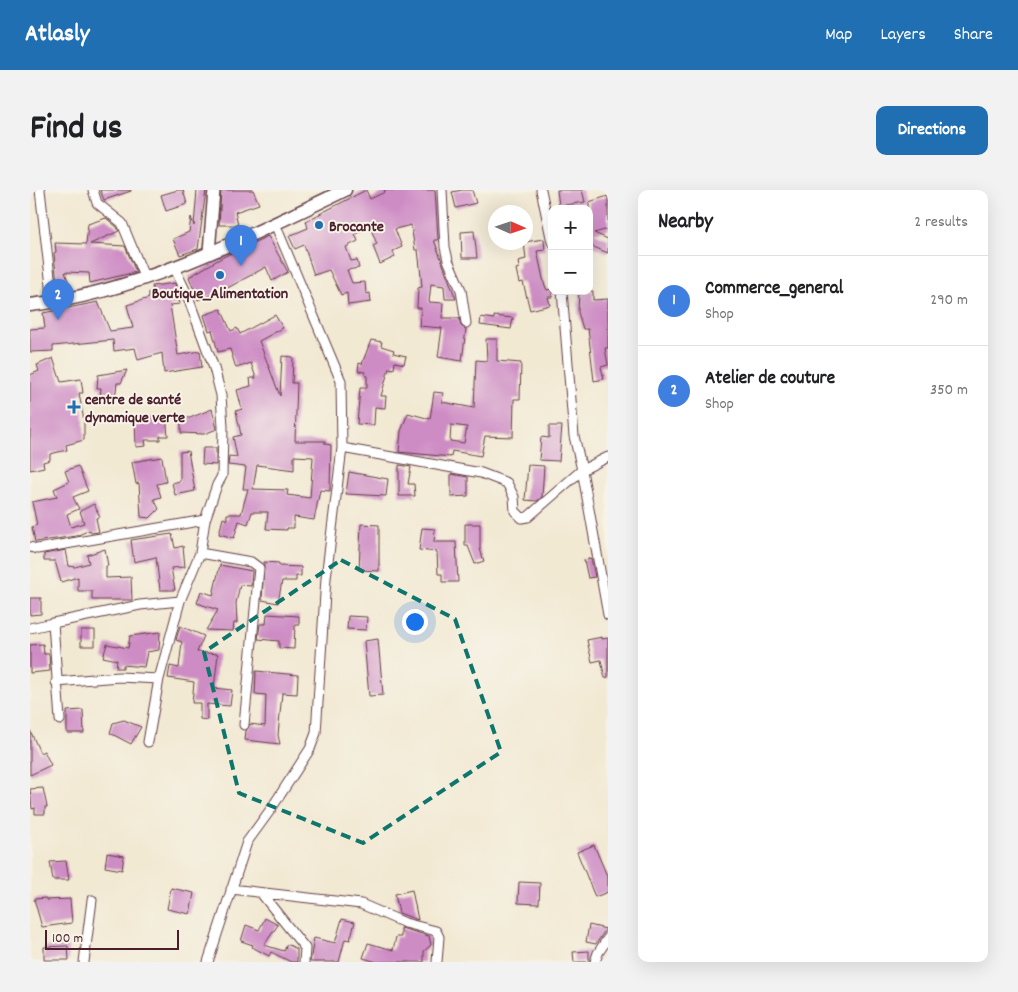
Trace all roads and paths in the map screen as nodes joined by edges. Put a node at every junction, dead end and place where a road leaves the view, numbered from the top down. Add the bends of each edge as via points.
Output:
1 (40, 190) edge
2 (93, 190) edge
3 (214, 190) edge
4 (345, 190) edge
5 (442, 190) edge
6 (541, 190) edge
7 (548, 223) edge
8 (275, 224) junction
9 (209, 252) junction
10 (174, 267) junction
11 (145, 279) junction
12 (562, 295) edge
13 (53, 303) junction
14 (30, 305) edge
15 (466, 323) dead end
16 (342, 448) junction
17 (608, 457) edge
18 (582, 470) junction
19 (205, 520) junction
20 (30, 547) edge
21 (200, 553) junction
22 (180, 601) junction
23 (608, 615) edge
24 (53, 623) junction
25 (30, 628) edge
26 (159, 679) junction
27 (56, 682) junction
28 (60, 720) dead end
29 (244, 725) dead end
30 (148, 742) dead end
31 (231, 889) junction
32 (261, 893) junction
33 (92, 900) dead end
34 (608, 938) edge
35 (84, 962) edge
36 (208, 962) edge
37 (304, 962) edge
38 (437, 962) edge
39 (595, 962) edge

1 - 13 street
2 - 11 street via 97,203 122,223
3 - 9 street
4 - 8 main road
5 - 15 street via 448,260 461,290
6 - 7 street
8 - 9 main road
8 - 16 street via 341,381
9 - 10 main road
10 - 11 main road
10 - 19 street via 214,368 221,396 223,472
11 - 13 main road
12 - 18 street via 574,436
13 - 14 main road
16 - 18 street via 481,473 507,483 514,497 515,511 522,518 528,517
16 - 31 street via 326,578 316,733 310,749 247,842
17 - 18 street
18 - 23 street
19 - 20 street via 37,549
19 - 21 street
21 - 22 street
21 - 29 street via 252,562 259,568
22 - 24 street via 140,605
22 - 26 street
24 - 25 street
24 - 27 street
26 - 27 street via 119,677
26 - 30 street
27 - 28 street
31 - 32 street
31 - 36 street
32 - 37 street via 305,948
32 - 38 street via 361,904 405,924 433,929 439,937
33 - 35 street
34 - 39 street

